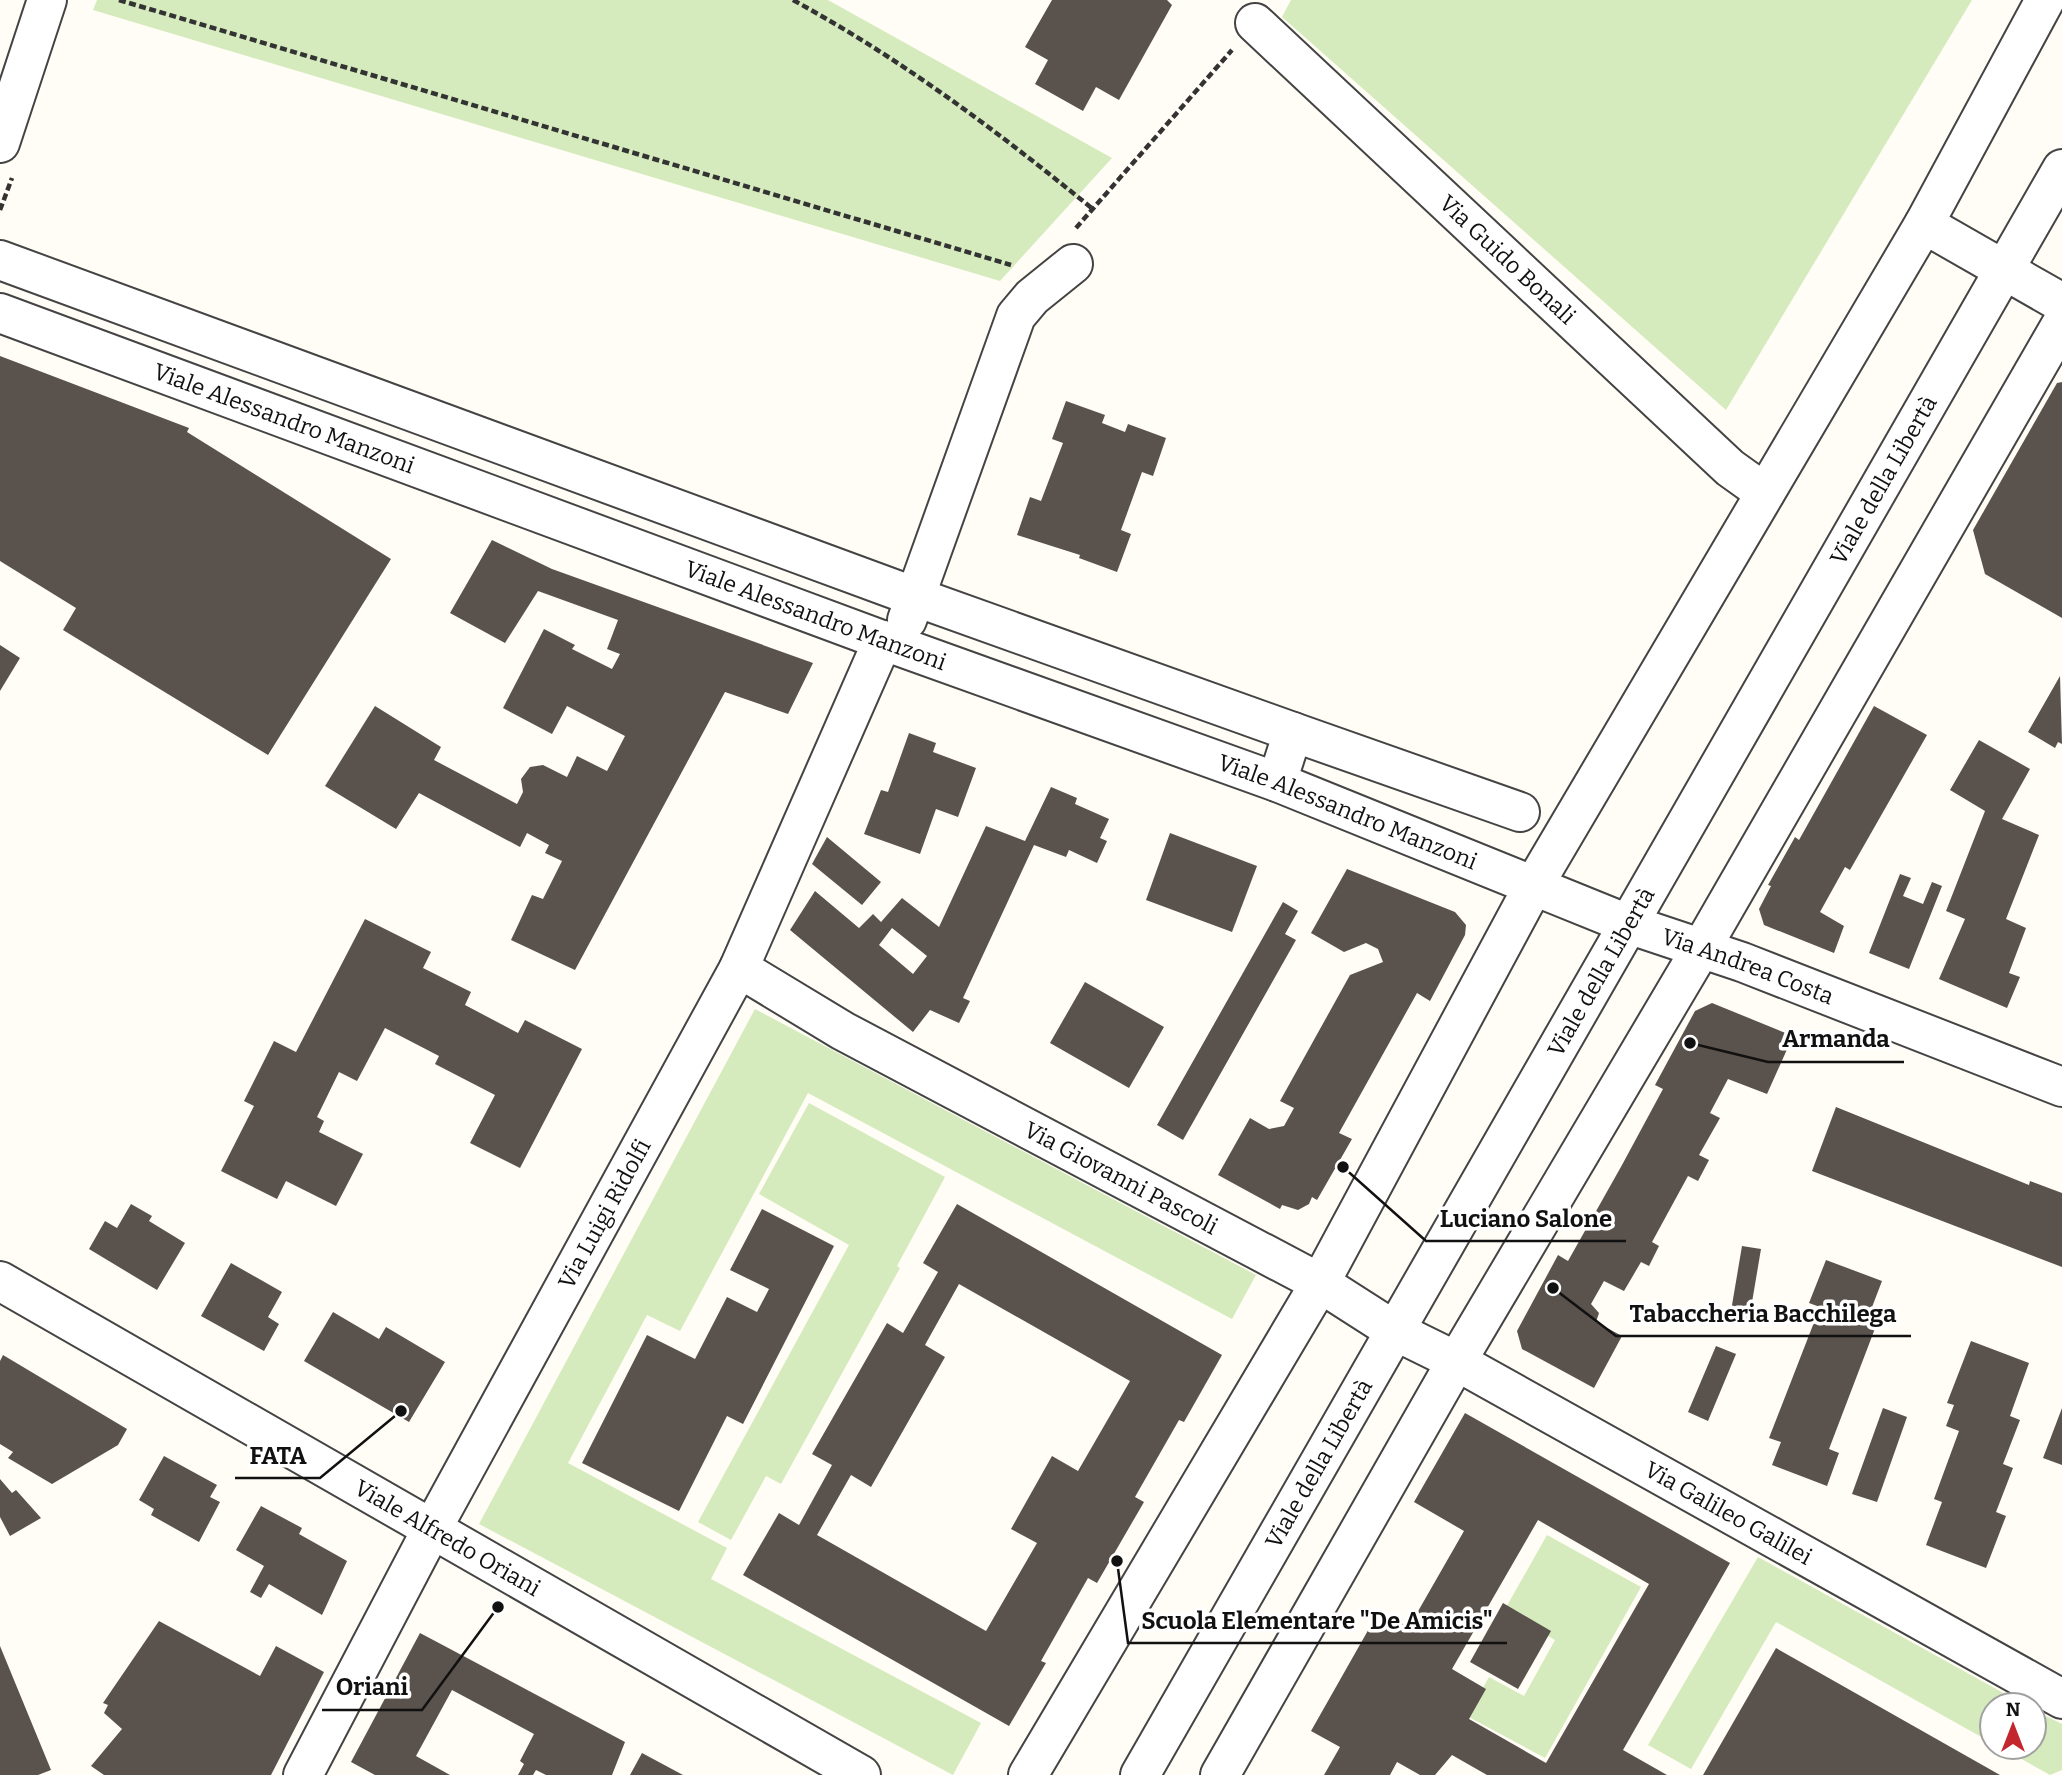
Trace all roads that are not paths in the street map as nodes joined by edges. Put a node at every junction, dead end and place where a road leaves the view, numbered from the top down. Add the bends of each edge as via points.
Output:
1 (47, 0) edge
2 (2045, 0) edge
3 (1253, 8) edge
4 (0, 143) edge
5 (2062, 169) edge
6 (1924, 225) junction
7 (0, 260) edge
8 (1073, 264) dead end
9 (2003, 270) junction
10 (2062, 303) edge
11 (0, 313) edge
12 (2062, 323) edge
13 (453, 426) junction
14 (435, 474) junction
15 (1765, 494) junction
16 (915, 597) junction
17 (890, 643) junction
18 (1293, 732) junction
19 (1277, 782) junction
20 (1520, 813) dead end
21 (1534, 885) junction
22 (1628, 923) junction
23 (1702, 947) junction
24 (739, 968) junction
25 (2062, 1087) edge
26 (0, 1281) edge
27 (1320, 1283) junction
28 (1395, 1331) junction
29 (1456, 1361) junction
30 (433, 1527) junction
31 (2062, 1699) edge
32 (303, 1775) edge
33 (861, 1775) edge
34 (1028, 1775) edge
35 (1140, 1775) edge
36 (1220, 1775) edge

1 - 4 street
2 - 6 street
3 - 15 street, Via Guido Bonali via 1730,468
5 - 9 street, Viale della Libertà
6 - 9 street
6 - 15 street
7 - 13 street
8 - 16 street, Via Luigi Ridolfi via 1016,316
9 - 10 street
9 - 22 street, Viale della Libertà
11 - 14 street, Viale Alessandro Manzoni
12 - 23 street
13 - 14 street
13 - 16 street
14 - 17 street, Viale Alessandro Manzoni
15 - 21 street
16 - 17 street, Via Luigi Ridolfi
16 - 18 street
17 - 19 street, Viale Alessandro Manzoni
17 - 24 street, Via Luigi Ridolfi
18 - 19 street
18 - 20 street
19 - 21 street, Viale Alessandro Manzoni
21 - 22 street, Viale Alessandro Manzoni
21 - 27 street
22 - 23 street, Via Andrea Costa
22 - 28 street, Viale della Libertà
23 - 25 street, Via Andrea Costa
23 - 29 street
24 - 27 street, Via Giovanni Pascoli via 844,1031
24 - 30 street, Via Luigi Ridolfi
26 - 30 street, Viale Alfredo Oriani
27 - 28 street, Via Giovanni Pascoli
27 - 34 street
28 - 29 street, Via Galileo Galilei
28 - 35 street, Viale della Libertà
29 - 31 street, Via Galileo Galilei
29 - 36 street
30 - 32 street, Via Luigi Ridolfi
30 - 33 street, Viale Alfredo Oriani

